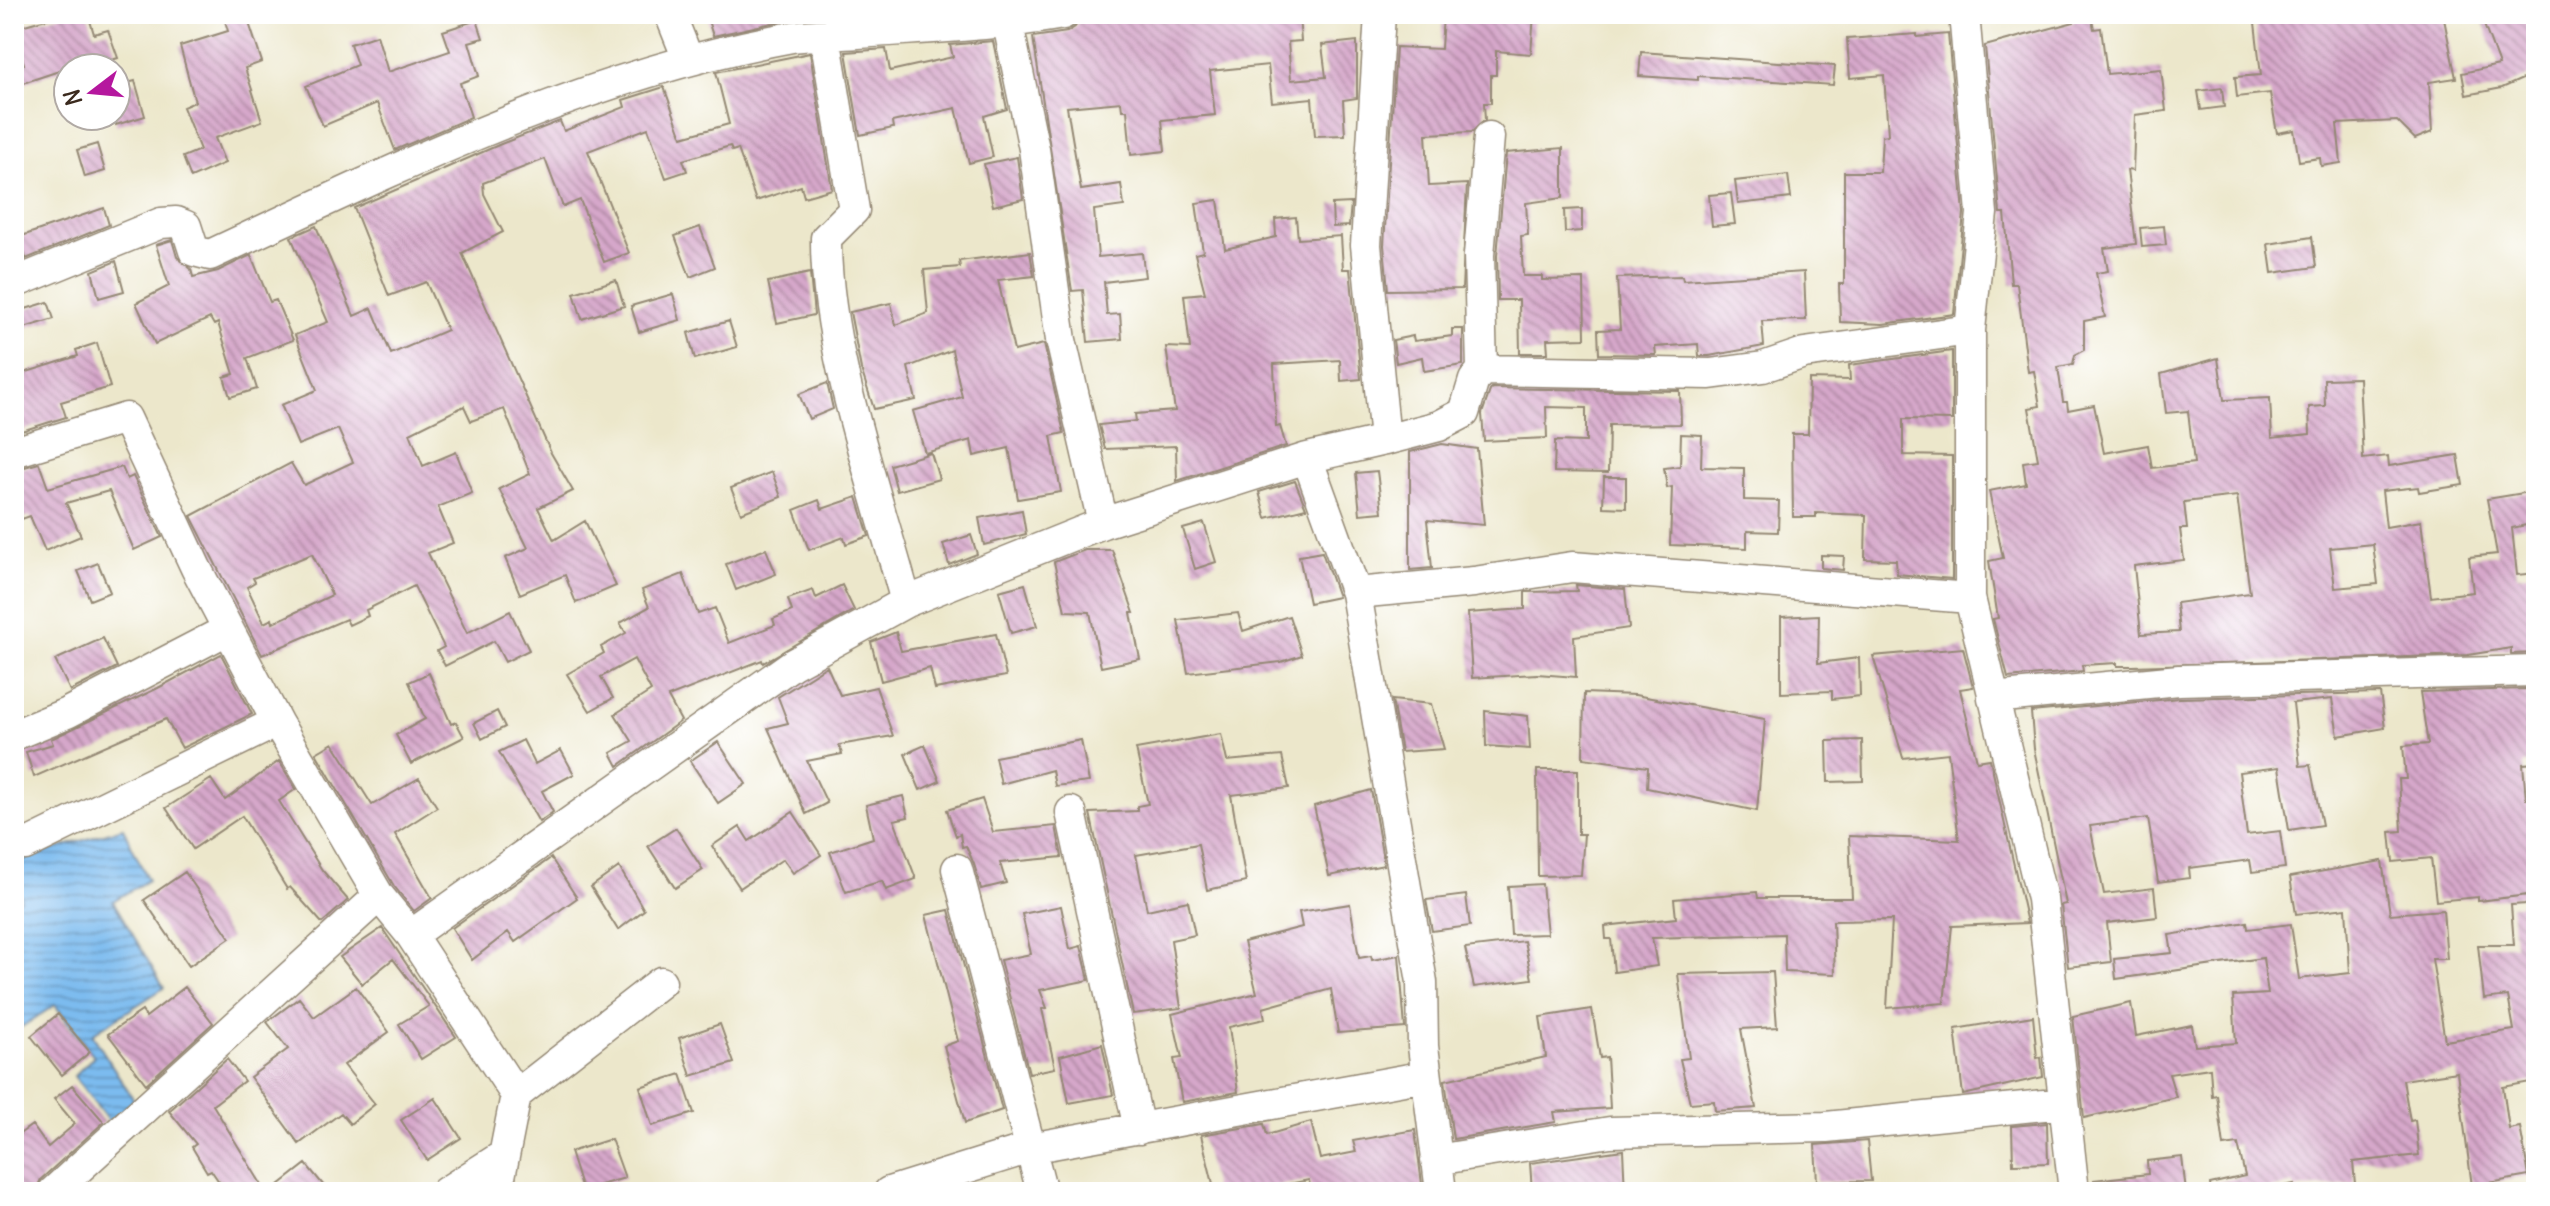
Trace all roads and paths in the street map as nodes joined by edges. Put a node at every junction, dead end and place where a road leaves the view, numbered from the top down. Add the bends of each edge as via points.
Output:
1 (670, 14) edge
2 (1063, 14) edge
3 (1380, 14) edge
4 (1964, 14) edge
5 (901, 22) edge
6 (1008, 24) junction
7 (825, 36) junction
8 (688, 59) junction
9 (1489, 137) dead end
10 (14, 283) edge
11 (1970, 330) junction
12 (1482, 370) junction
13 (1385, 440) junction
14 (14, 452) edge
15 (1307, 458) junction
16 (1103, 523) junction
17 (1356, 593) junction
18 (1970, 598) junction
19 (906, 602) junction
20 (227, 630) junction
21 (2536, 671) edge
22 (1993, 698) junction
23 (277, 722) junction
24 (14, 735) edge
25 (1071, 812) dead end
26 (25, 845) dead end
27 (957, 869) dead end
28 (379, 896) junction
29 (411, 935) junction
30 (661, 982) dead end
31 (1426, 1076) junction
32 (516, 1095) junction
33 (2064, 1103) junction
34 (1139, 1129) junction
35 (1030, 1148) junction
36 (504, 1155) junction
37 (1436, 1160) junction
38 (53, 1192) edge
39 (446, 1192) edge
40 (497, 1192) edge
41 (889, 1192) edge
42 (1042, 1192) edge
43 (1441, 1192) edge
44 (2074, 1192) edge

1 - 8 street
2 - 6 street
3 - 13 street via 1366,245
4 - 11 street via 1982,213
5 - 6 street
5 - 7 street
6 - 16 street via 1034,149 1061,340
7 - 8 street
7 - 19 street via 854,210 826,238 826,269 844,372
8 - 10 street via 565,97 210,255 194,251 186,226 161,223
9 - 12 street via 1479,255
11 - 12 street via 1804,353 1763,367 1710,374
11 - 18 street
12 - 13 street via 1464,413 1439,426
13 - 15 street
14 - 20 street via 126,418
15 - 16 street
15 - 17 street
16 - 19 street
17 - 18 street via 1572,567
17 - 31 street via 1422,982
18 - 22 street
19 - 29 street via 793,664
20 - 23 street
20 - 24 street
21 - 22 street via 2179,680
22 - 33 street via 2042,899
23 - 26 street
23 - 28 street
25 - 34 street
27 - 35 street
28 - 29 street
28 - 38 street
29 - 32 street
30 - 32 street
31 - 34 street
31 - 37 street
32 - 36 street
33 - 37 street via 1826,1127 1610,1132
33 - 44 street
34 - 35 street
35 - 41 street
35 - 42 street
36 - 39 street
36 - 40 street
37 - 43 street

